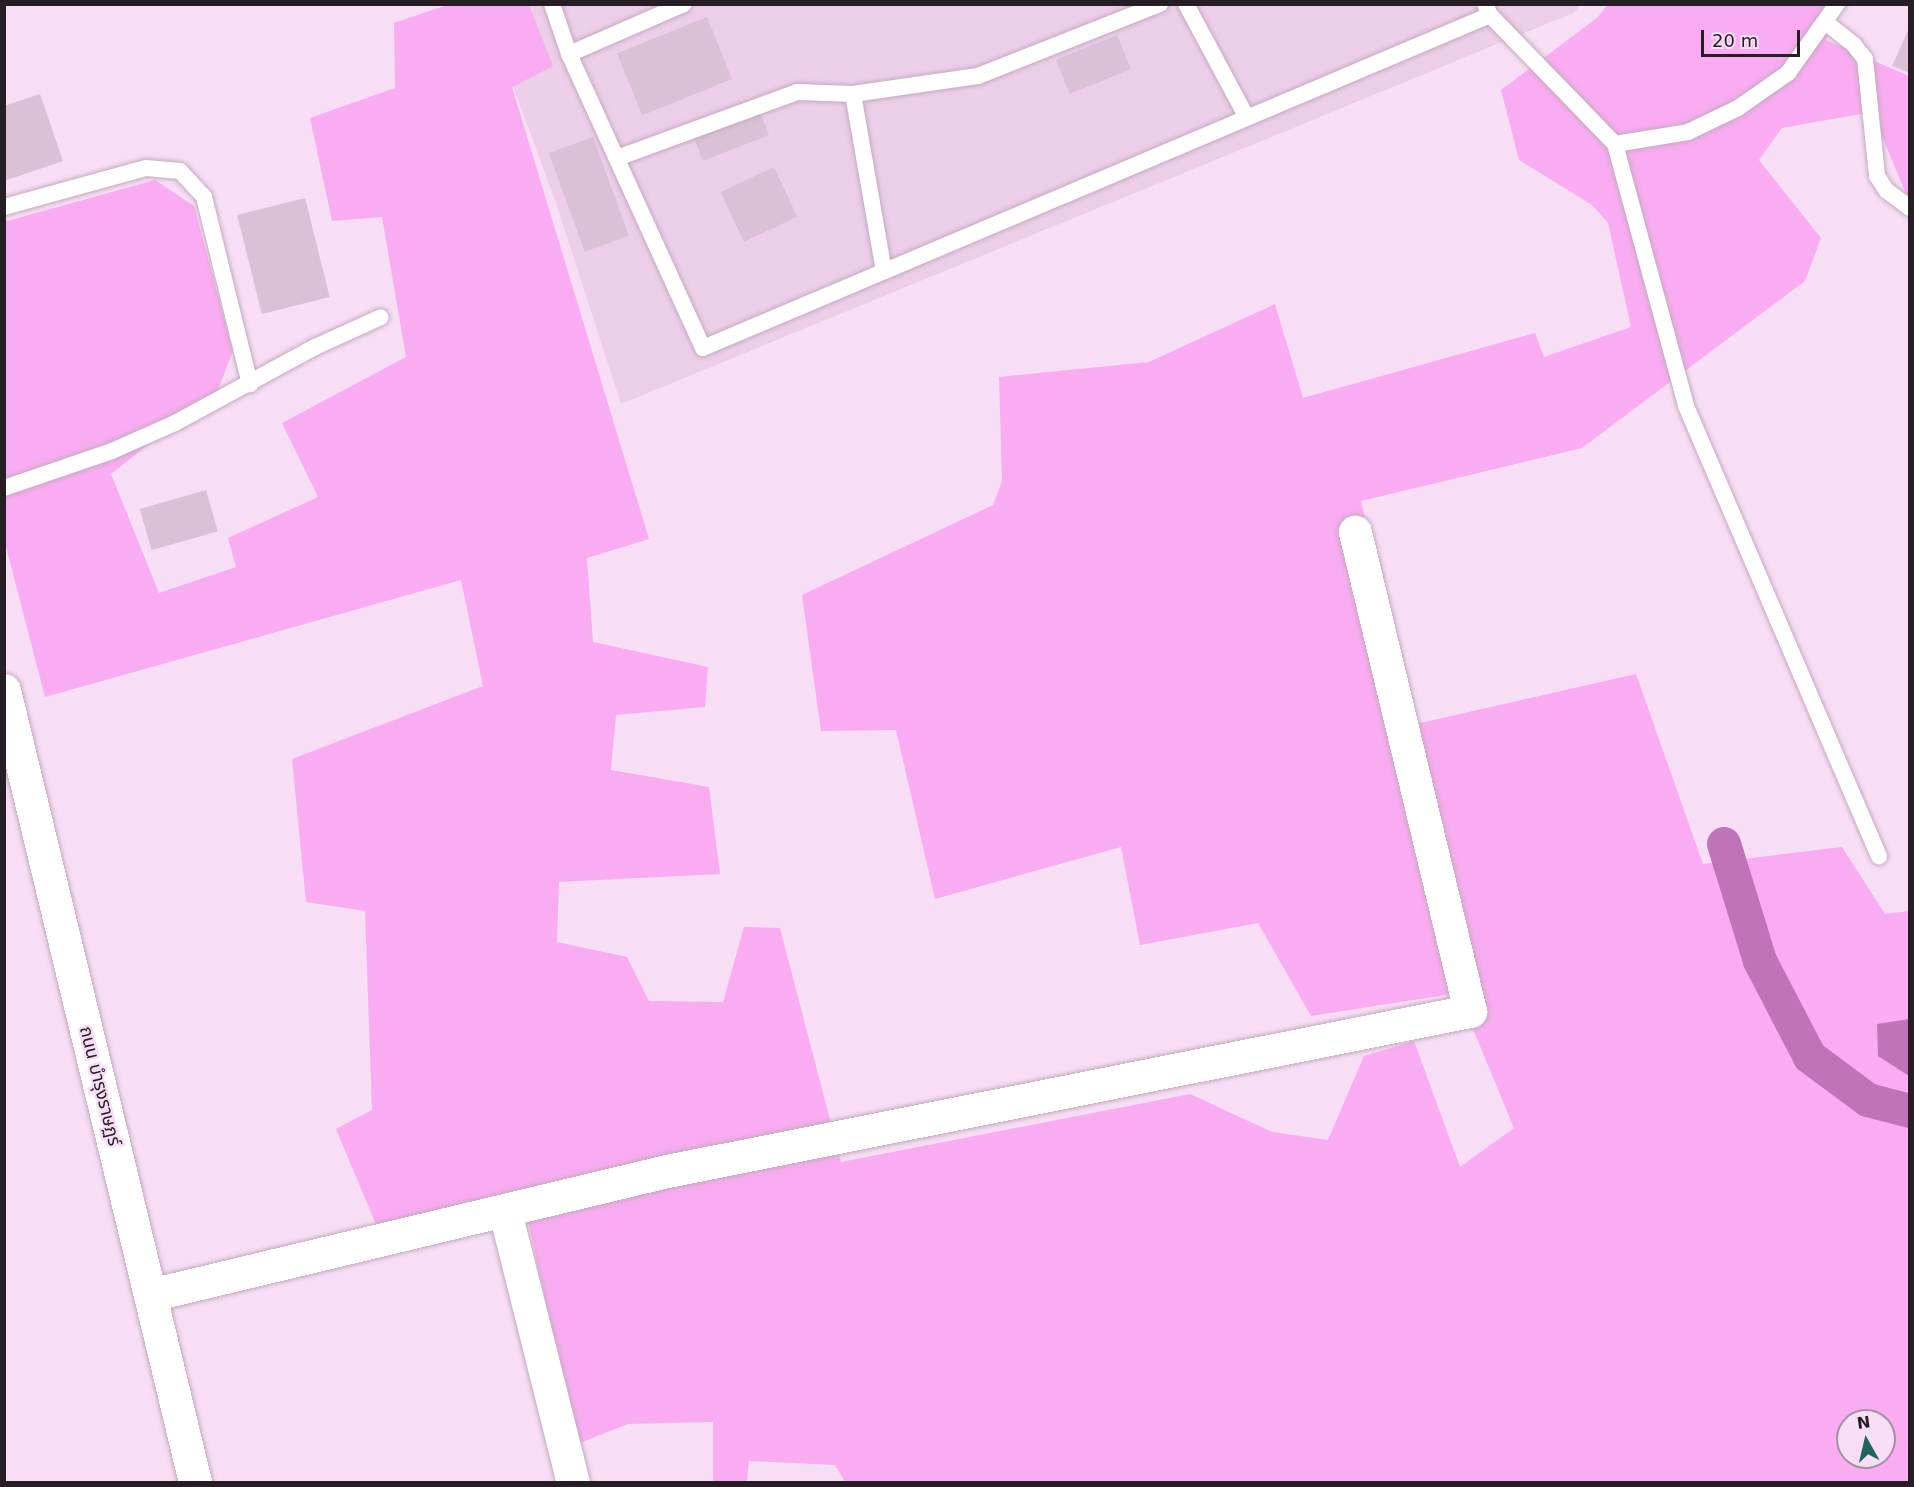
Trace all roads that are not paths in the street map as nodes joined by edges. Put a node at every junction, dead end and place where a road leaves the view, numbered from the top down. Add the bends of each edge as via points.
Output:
1 (552, 4) edge
2 (684, 4) edge
3 (1160, 4) edge
4 (1186, 4) edge
5 (1837, 4) edge
6 (1488, 10) edge
7 (1825, 22) junction
8 (569, 54) junction
9 (853, 94) junction
10 (1247, 118) junction
11 (1615, 144) junction
12 (617, 158) junction
13 (4, 207) edge
14 (1910, 208) edge
15 (884, 271) junction
16 (381, 317) dead end
17 (250, 384) junction
18 (4, 488) edge
19 (1356, 532) dead end
20 (7, 711) edge
21 (1879, 856) dead end
22 (505, 1212) junction
23 (150, 1295) junction
24 (195, 1482) edge
25 (573, 1482) edge

1 - 8 lane
2 - 8 lane
3 - 9 lane via 978,76
4 - 10 lane
5 - 7 lane
6 - 10 lane
6 - 11 lane
7 - 11 lane via 1788,73 1738,108 1688,132
7 - 14 lane via 1854,45 1864,60 1877,176 1886,190
8 - 12 lane
9 - 12 lane via 797,92
9 - 15 lane
10 - 15 lane
11 - 21 lane via 1686,406
12 - 15 lane via 703,348
13 - 17 lane via 146,168 180,171 204,197
16 - 17 lane via 315,347
17 - 18 lane via 112,451
19 - 22 street via 1470,1011 667,1171
20 - 23 street, ถนน บำรุงราษฏร์
22 - 23 street
22 - 25 street
23 - 24 street, ถนน บำรุงราษฏร์

